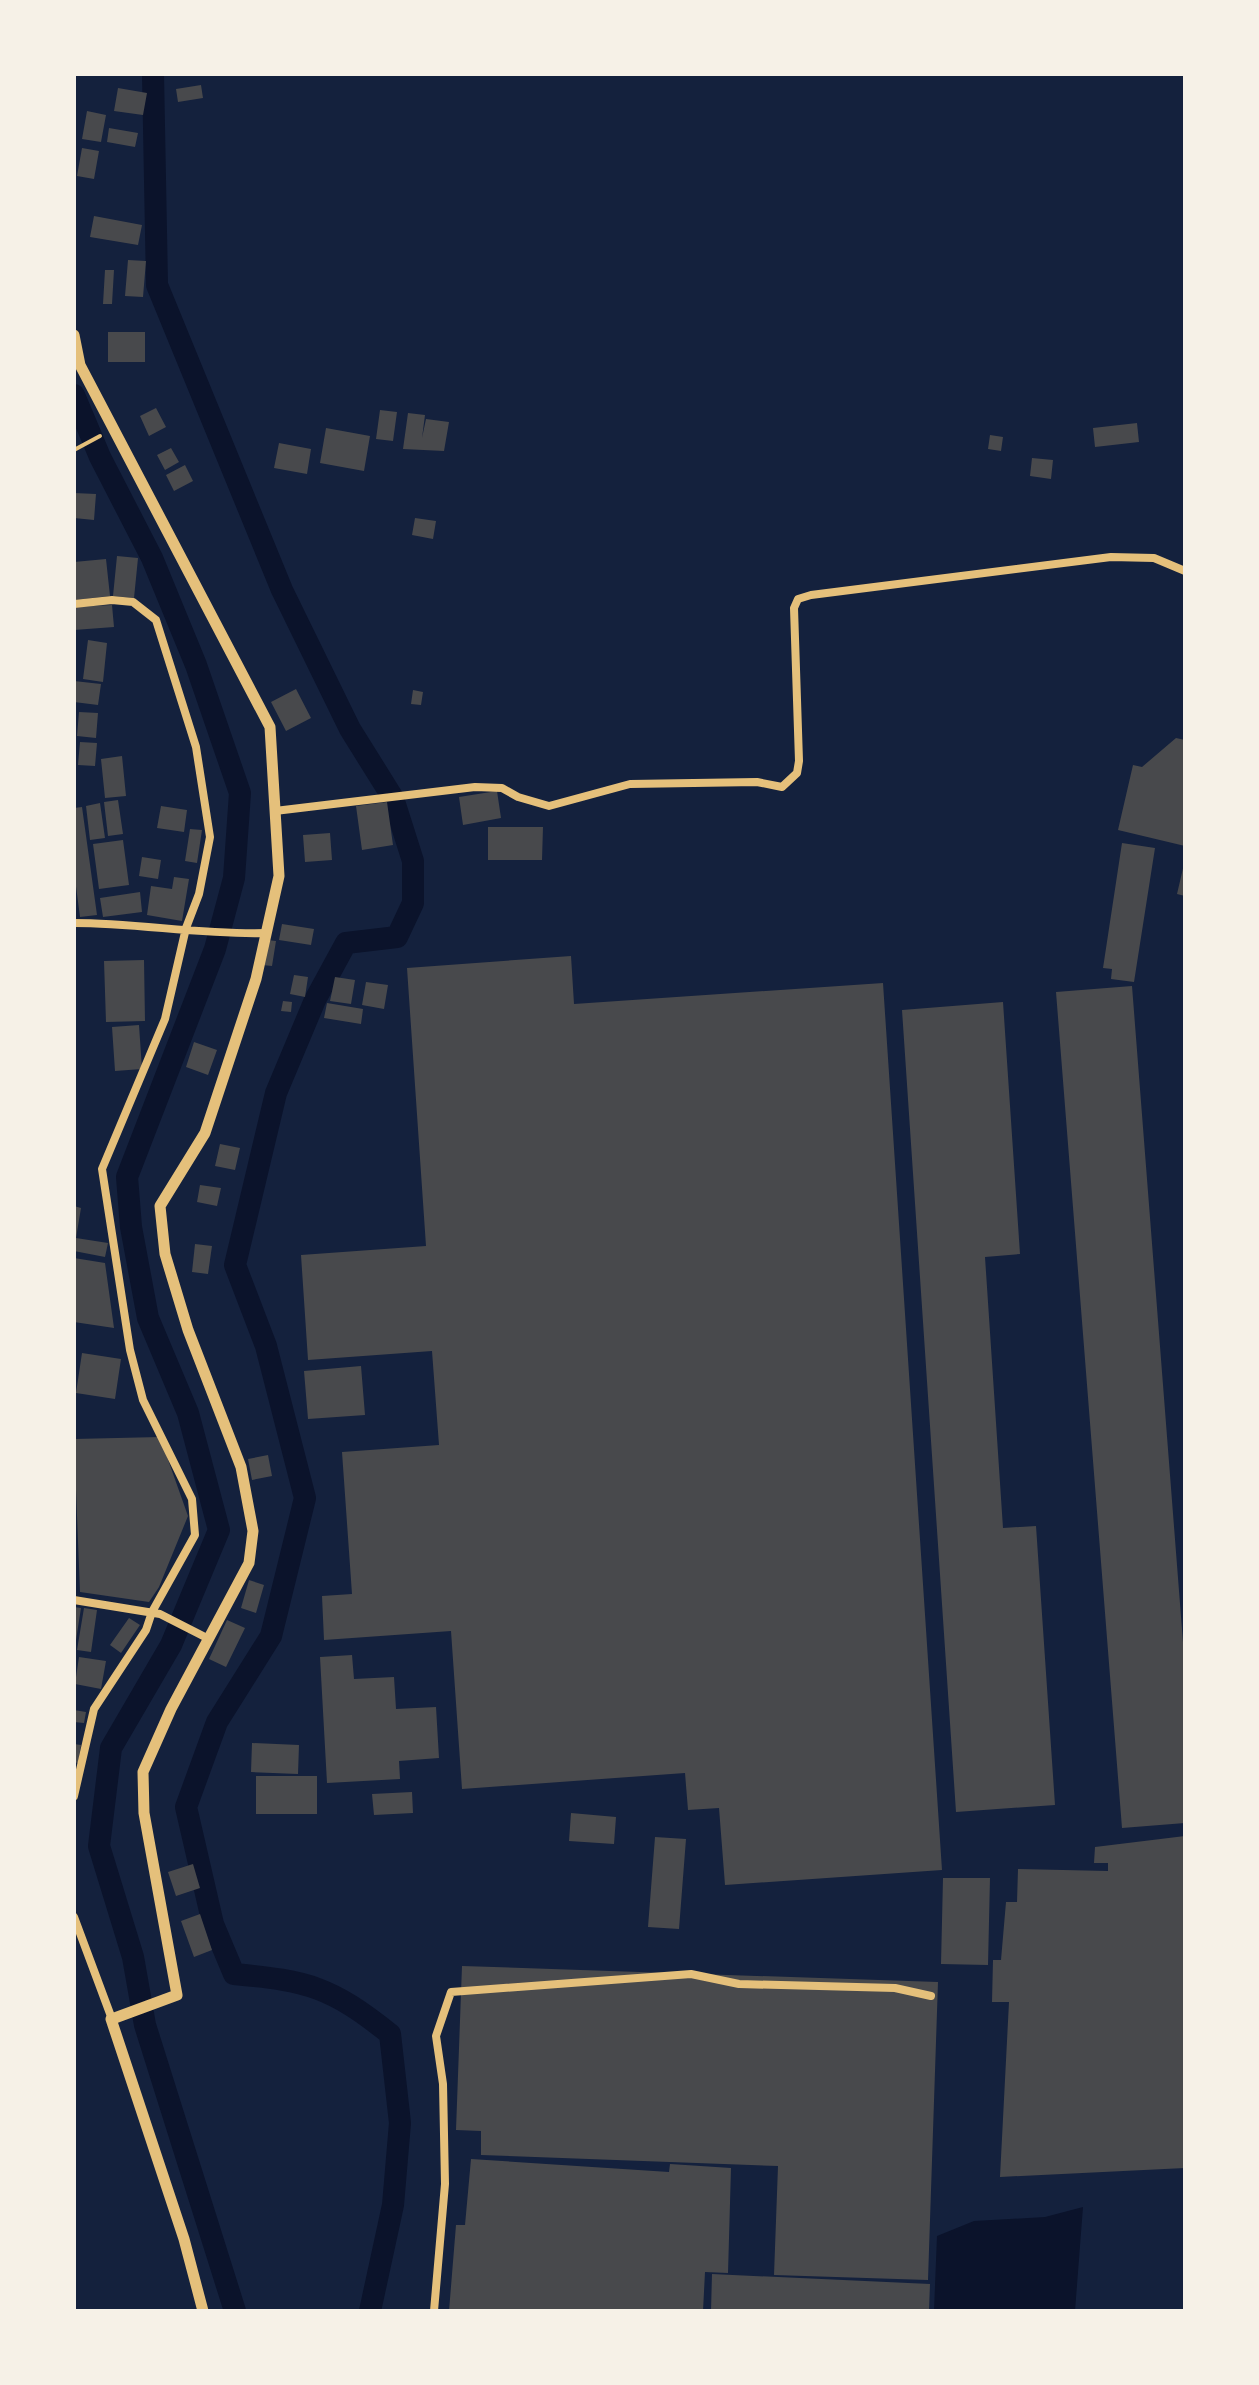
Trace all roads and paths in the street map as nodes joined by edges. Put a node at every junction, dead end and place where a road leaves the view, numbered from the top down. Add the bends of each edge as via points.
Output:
1 (74, 337) edge
2 (112, 429) junction
3 (74, 450) edge
4 (1185, 571) edge
5 (74, 604) edge
6 (275, 811) junction
7 (74, 923) edge
8 (190, 929) junction
9 (266, 933) junction
10 (74, 1600) edge
11 (156, 1613) junction
12 (209, 1639) junction
13 (74, 1796) edge
14 (74, 1917) edge
15 (931, 1996) dead end
16 (112, 2019) junction
17 (203, 2311) edge
18 (434, 2311) edge

1 - 2 street via 80,365
2 - 3 path
2 - 6 street via 270,727
4 - 6 street via 1154,558 1111,557 798,599 794,608 799,761 797,773 782,787 757,782 630,784 549,806 502,788 475,787
5 - 8 street via 133,602 156,620 196,747 210,837
6 - 9 street via 279,876
7 - 8 street
8 - 9 street
8 - 11 street via 165,1019 102,1169 130,1350 143,1400 192,1499 195,1535
9 - 12 street via 205,1133 160,1206 165,1254 241,1467 253,1531 249,1563
10 - 11 street
11 - 12 street
11 - 13 street via 94,1709
12 - 16 street via 143,1772 144,1813 177,1995
14 - 16 street
15 - 18 street via 895,1988 739,1984 691,1974 451,1992 436,2036 443,2084 445,2184
16 - 17 street

